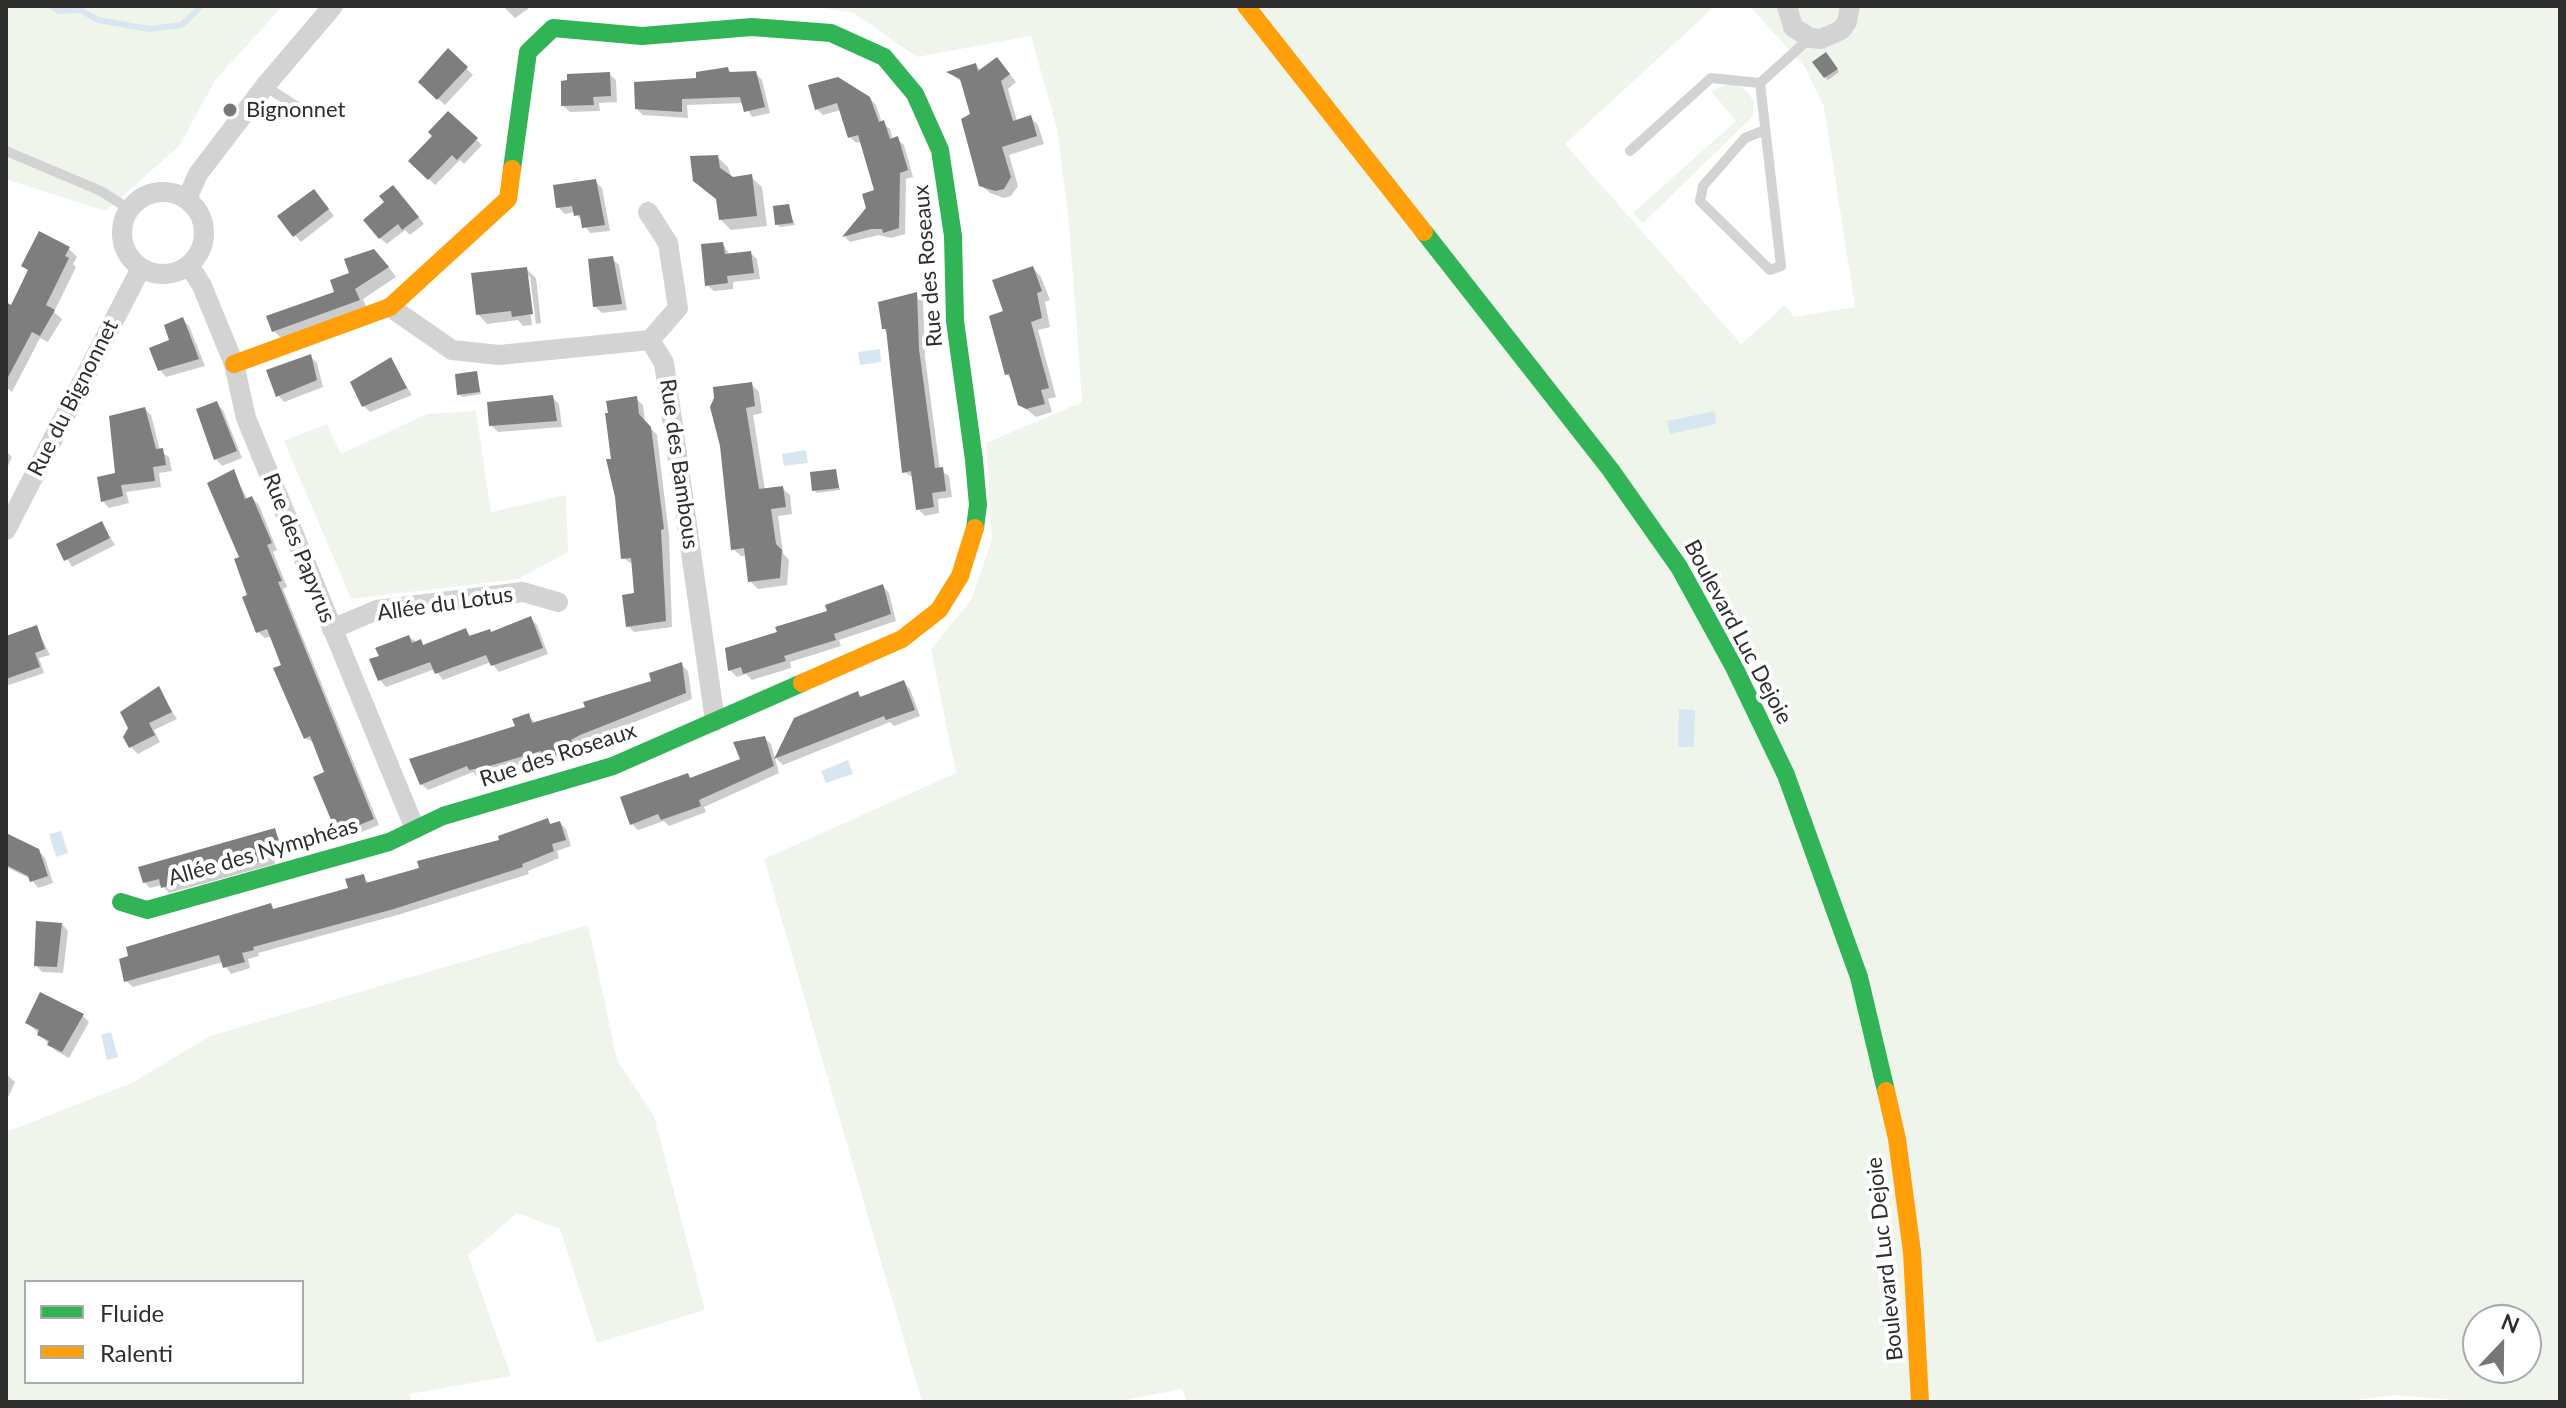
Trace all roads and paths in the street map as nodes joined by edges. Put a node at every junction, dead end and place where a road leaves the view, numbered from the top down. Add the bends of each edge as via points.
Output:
1 (333, 6) edge
2 (1246, 6) edge
3 (1787, 6) edge
4 (1850, 6) edge
5 (1810, 38) junction
6 (1760, 83) junction
7 (265, 86) junction
8 (302, 110) dead end
9 (1765, 130) junction
10 (6, 151) edge
11 (1630, 151) dead end
12 (187, 199) junction
13 (129, 209) junction
14 (648, 212) dead end
15 (189, 265) junction
16 (141, 268) junction
17 (390, 307) junction
18 (650, 340) junction
19 (234, 364) junction
20 (6, 530) edge
21 (558, 602) dead end
22 (332, 629) junction
23 (715, 721) junction
24 (415, 829) junction
25 (121, 902) dead end
26 (1920, 1402) edge

1 - 7 street
2 - 26 street, Boulevard Luc Dejoie via 1610,469 1679,567 1734,667 1786,775 1859,977 1897,1139 1912,1252
3 - 5 street via 1793,27
4 - 5 street via 1841,30 1832,37
5 - 6 lane
6 - 9 lane
6 - 11 lane via 1711,78
7 - 8 lane
7 - 12 street via 198,174
9 - 9 lane via 1781,266 1770,270 1700,201 1703,186 1745,138
10 - 13 lane via 101,191
12 - 13 street via 162,191
12 - 15 street via 205,232
13 - 16 street via 123,221 124,248
14 - 18 street via 668,243 678,308
15 - 16 street via 165,274
15 - 19 street, Rue des Papyrus
16 - 20 street, Rue du Bignonnet
17 - 18 street via 452,350 499,355
17 - 19 street, Rue des Roseaux
17 - 23 street, Rue des Roseaux via 508,199 528,52 553,28 642,36 752,27 831,33 884,57 915,94 940,150 953,236 955,321 978,505 974,538 960,576 939,610 902,639
18 - 23 street, Rue des Bambous via 664,363
19 - 22 street, Rue des Papyrus via 246,418
21 - 22 street, Allée du Lotus via 523,592 377,610
22 - 24 street, Rue des Papyrus
23 - 24 street, Rue des Roseaux via 613,766
24 - 25 street, Allée des Nymphéas via 389,842 147,910

